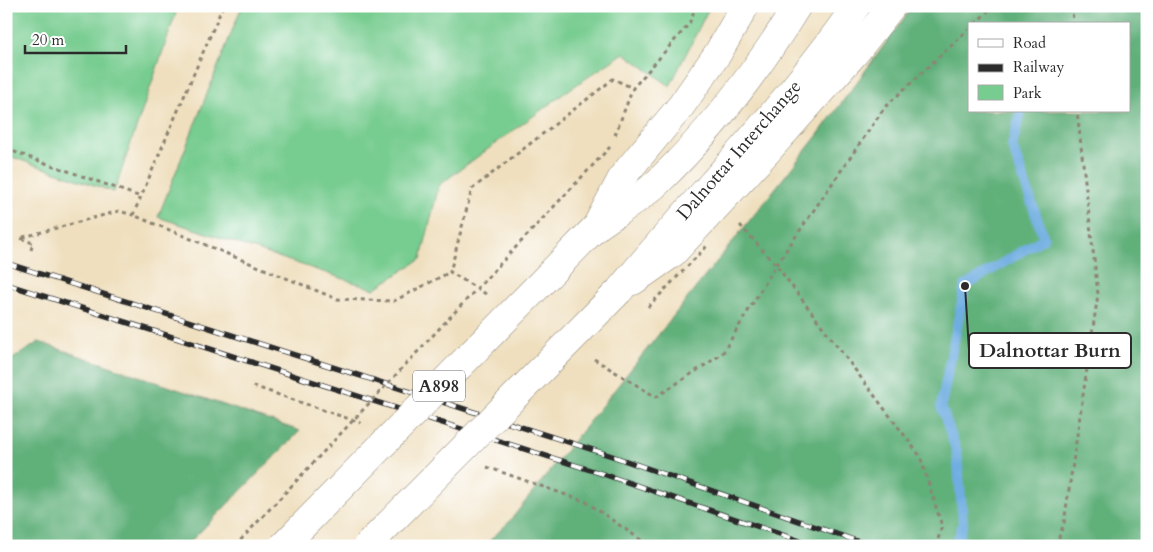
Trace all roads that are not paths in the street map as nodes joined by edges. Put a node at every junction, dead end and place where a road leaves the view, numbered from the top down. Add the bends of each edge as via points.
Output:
1 (745, 6) edge
2 (797, 6) edge
3 (856, 6) edge
4 (892, 6) edge
5 (596, 227) junction
6 (619, 291) junction
7 (283, 546) edge
8 (367, 546) edge

1 - 5 main road, A898 via 718,53 681,106 623,176
2 - 5 main road, A898 via 749,77 656,183
3 - 6 main road, Dalnottar Interchange via 836,36 750,141 674,224
4 - 6 main road via 816,97 673,253
5 - 7 main road, A898, bridge
6 - 8 main road, bridge

